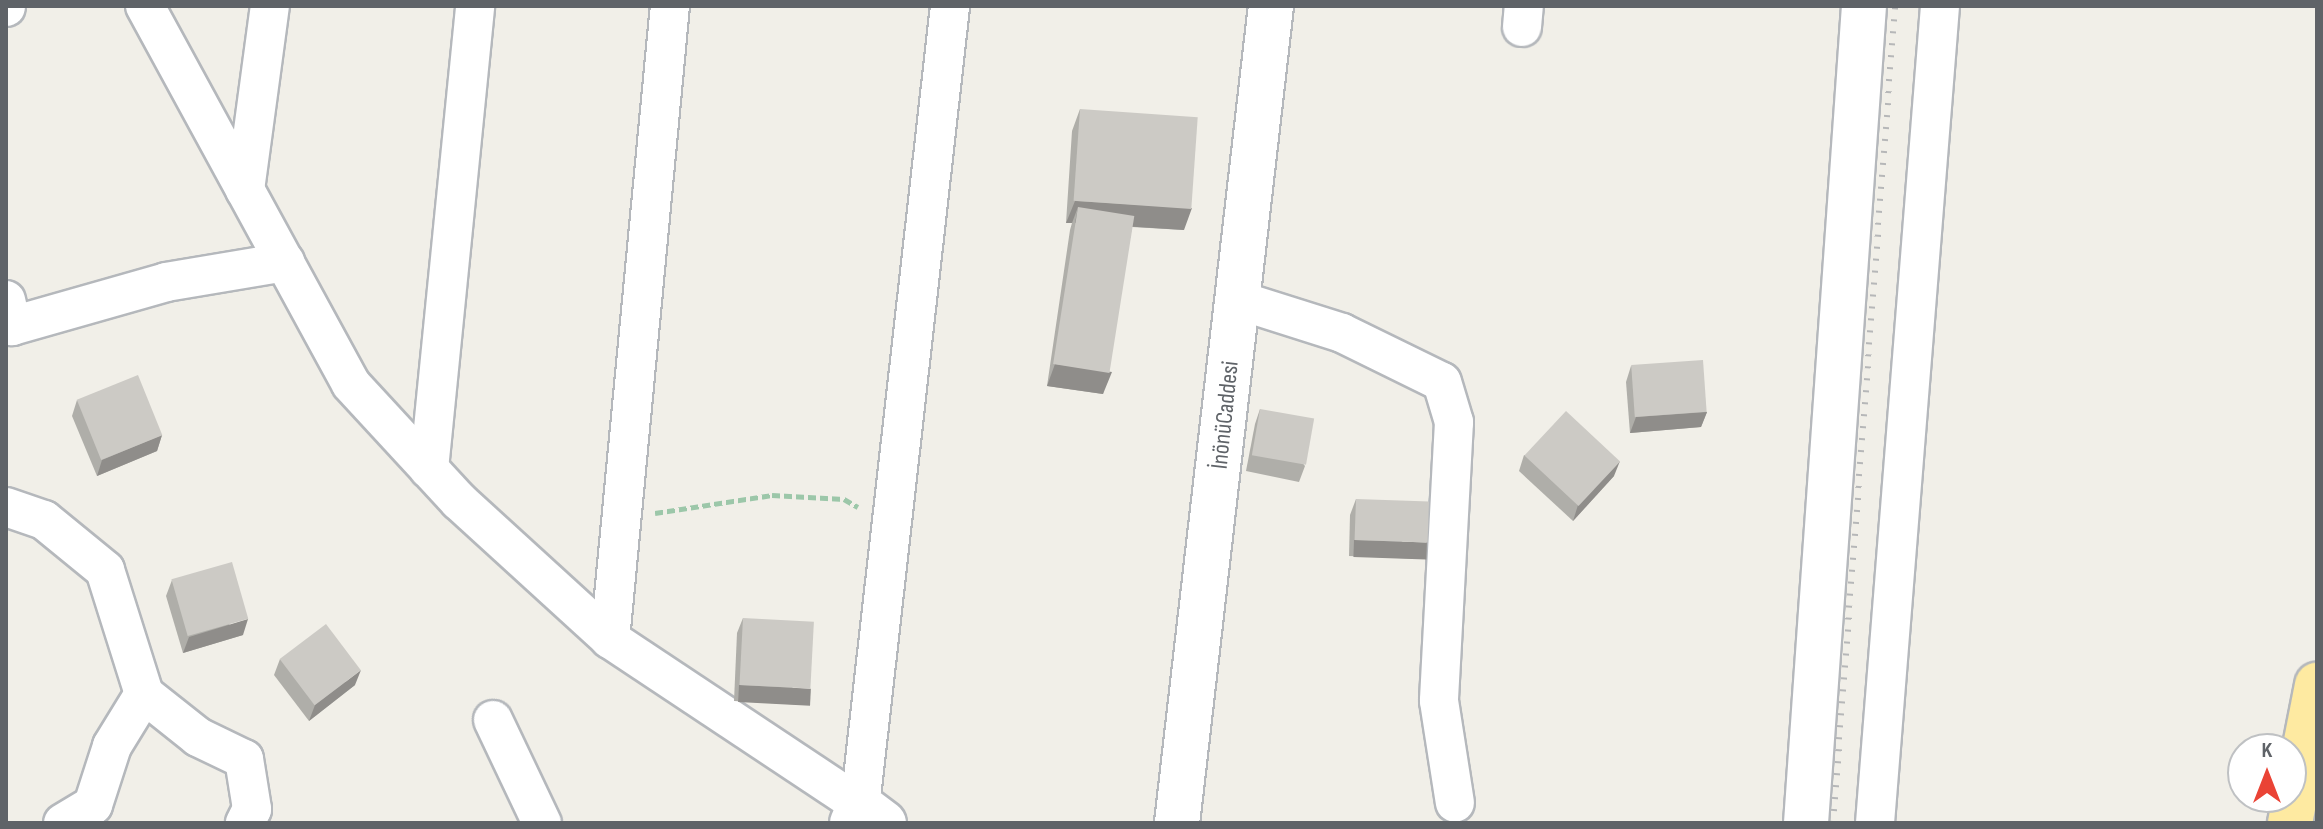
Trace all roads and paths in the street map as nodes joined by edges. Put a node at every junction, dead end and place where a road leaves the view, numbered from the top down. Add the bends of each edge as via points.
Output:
1 (145, 6) edge
2 (270, 6) edge
3 (475, 6) edge
4 (670, 6) edge
5 (950, 6) edge
6 (1271, 6) edge
7 (1864, 6) edge
8 (1940, 6) edge
9 (245, 190) junction
10 (285, 262) junction
11 (6, 300) edge
12 (1238, 300) junction
13 (429, 469) junction
14 (6, 507) edge
15 (623, 518) junction
16 (892, 527) junction
17 (610, 639) junction
18 (2317, 685) edge
19 (144, 694) junction
20 (493, 720) dead end
21 (1455, 803) dead end
22 (865, 817) edge
23 (63, 823) edge
24 (245, 823) edge
25 (542, 823) edge
26 (1177, 823) edge
27 (1806, 823) edge
28 (1875, 823) edge
29 (2290, 823) edge

1 - 9 street
2 - 9 street
3 - 13 street
4 - 15 street
5 - 16 street
6 - 12 main road, İnönüCaddesi
7 - 27 main road
8 - 28 street
9 - 10 street
10 - 11 street via 166,282 12,326
10 - 13 street via 351,384
12 - 21 street via 1342,333 1442,382 1454,422 1439,701
12 - 26 main road, İnönüCaddesi
13 - 17 street
14 - 19 street via 44,520 105,570
15 - 16 path via 772,495 844,499
15 - 17 street
16 - 22 street
17 - 22 street
18 - 29 highway
19 - 23 street via 112,746 93,805
19 - 24 street via 198,737 244,759 252,809
20 - 25 street

